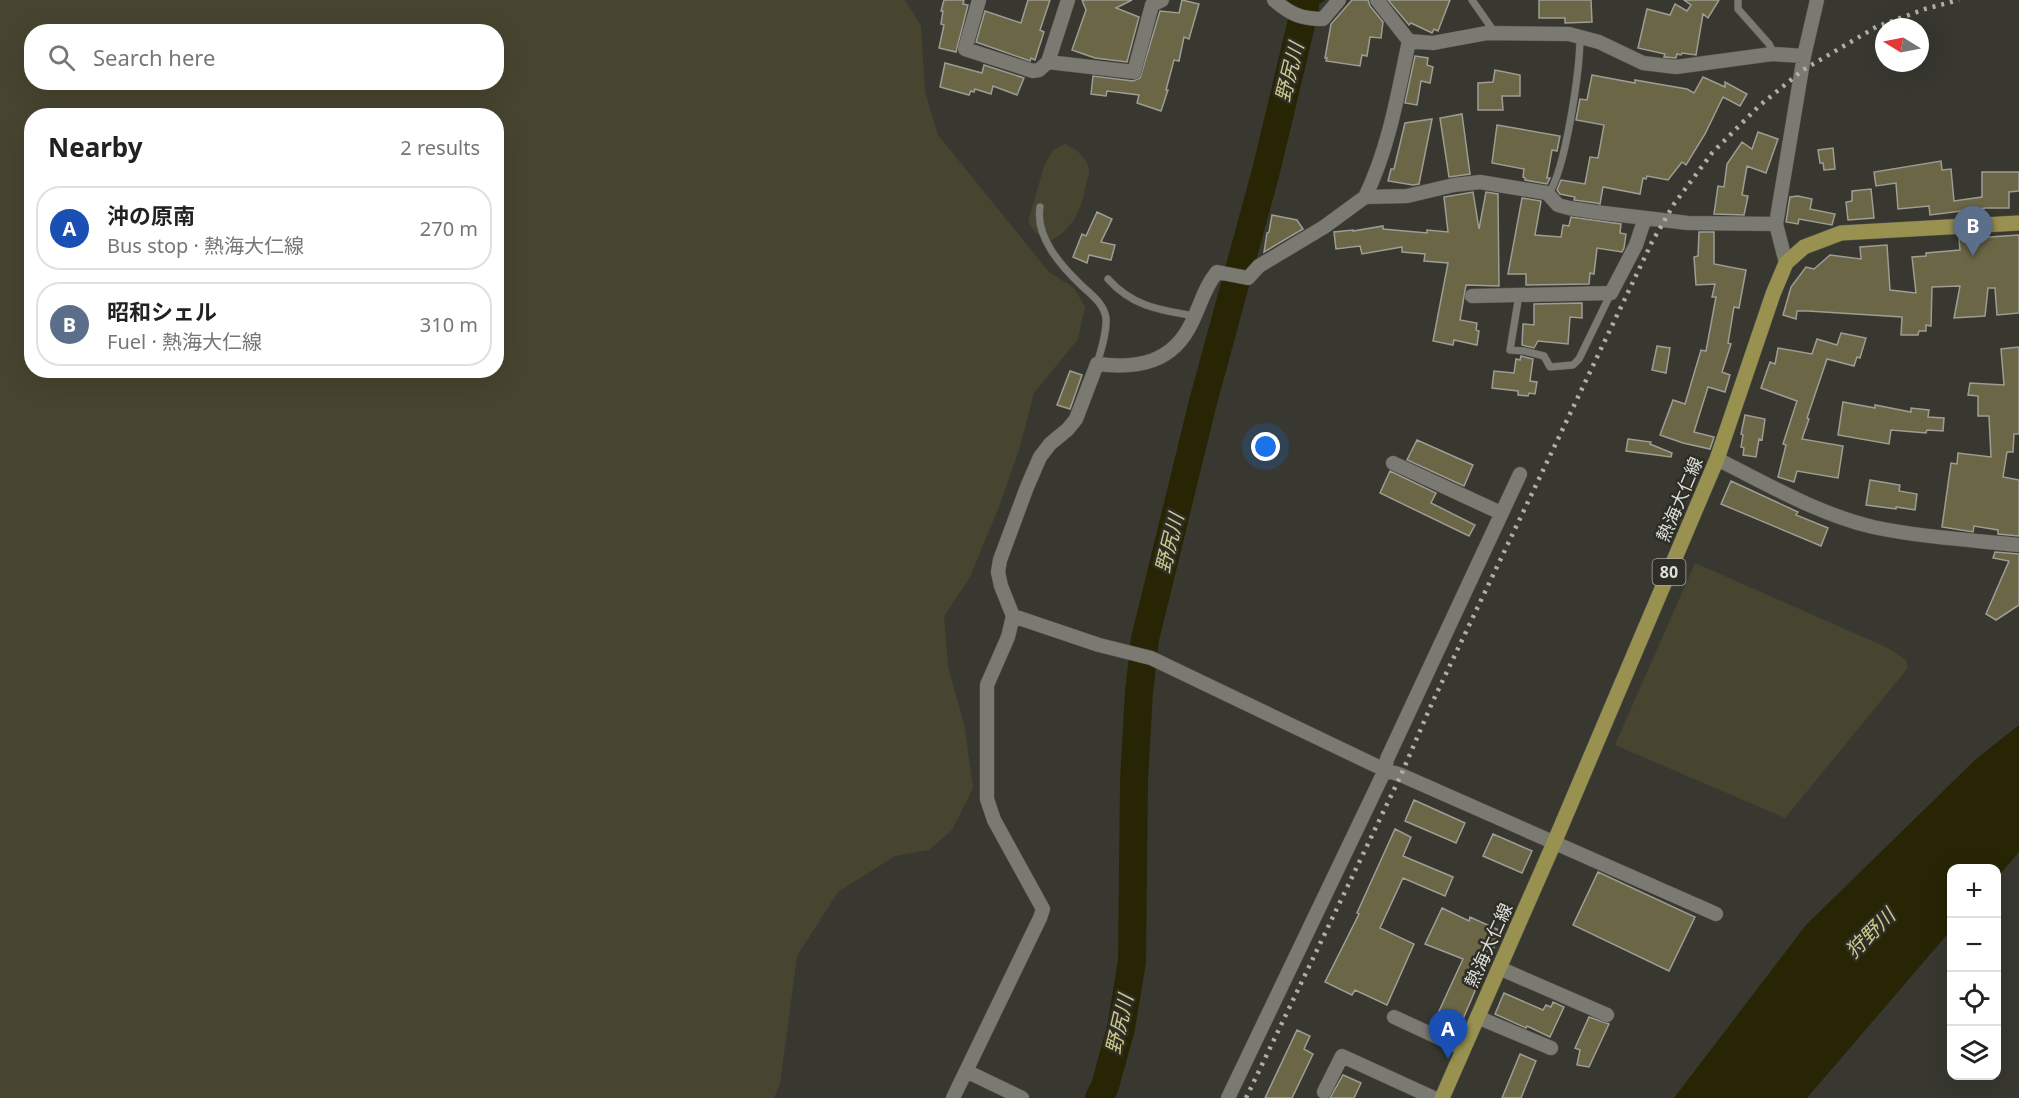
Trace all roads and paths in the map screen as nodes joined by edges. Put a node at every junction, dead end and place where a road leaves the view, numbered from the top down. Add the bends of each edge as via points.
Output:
1 (979, 0) edge
2 (1068, 0) edge
3 (1162, 0) edge
4 (1274, 0) edge
5 (1339, 0) edge
6 (1377, 0) edge
7 (1472, 0) edge
8 (1738, 0) edge
9 (1817, 0) edge
10 (1495, 33) junction
11 (1580, 36) junction
12 (1409, 41) junction
13 (1774, 54) junction
14 (1804, 56) junction
15 (1048, 62) junction
16 (1548, 195) junction
17 (1365, 197) junction
18 (1040, 207) dead end
19 (1645, 218) junction
20 (2019, 223) edge
21 (1776, 224) junction
22 (1786, 263) junction
23 (1108, 279) dead end
24 (1611, 294) junction
25 (1519, 295) junction
26 (1472, 296) dead end
27 (1195, 316) junction
28 (1097, 364) junction
29 (1717, 459) junction
30 (1394, 462) dead end
31 (1520, 474) dead end
32 (1501, 513) junction
33 (2019, 545) edge
34 (1013, 616) junction
35 (1386, 770) junction
36 (1554, 843) junction
37 (1716, 914) dead end
38 (1499, 968) junction
39 (1607, 1015) dead end
40 (1394, 1017) dead end
41 (1477, 1017) junction
42 (1551, 1048) dead end
43 (1463, 1049) junction
44 (966, 1071) junction
45 (1324, 1092) dead end
46 (953, 1098) edge
47 (1022, 1098) edge
48 (1228, 1098) edge
49 (1434, 1098) edge
50 (1442, 1098) edge

1 - 15 street via 965,49 1033,71
2 - 15 street
3 - 15 street via 1152,5 1134,72
4 - 5 street via 1294,15 1323,19
6 - 12 street
7 - 10 lane
8 - 13 lane via 1738,9
9 - 14 street
10 - 11 street
10 - 12 street via 1433,43
11 - 13 street via 1643,63 1660,66
11 - 16 lane via 1577,78 1563,150
12 - 17 street via 1392,120 1376,176
13 - 14 street
14 - 21 street
16 - 17 street via 1480,182 1407,196
16 - 19 street via 1558,205 1569,208
17 - 27 street via 1260,266 1248,278 1217,272 1207,285
18 - 28 lane via 1041,231 1050,248 1104,311 1106,329
19 - 21 street via 1688,223
19 - 24 street
20 - 22 main road, 熱海大仁線 / 80 via 1841,233 1804,247
21 - 22 street
22 - 29 main road, 熱海大仁線 / 80
23 - 27 lane via 1138,303
24 - 25 street
24 - 25 lane via 1579,359 1573,365 1550,367 1544,356 1510,350
25 - 26 street
27 - 28 street via 1180,342 1150,363
28 - 34 street via 1076,419 1040,457 1000,560 1001,586
29 - 33 street via 1840,517 1873,527
29 - 36 main road, 熱海大仁線 / 80
30 - 32 street
31 - 32 street
32 - 35 street via 1387,759
34 - 35 street via 1151,658
34 - 44 street via 987,685 987,799 994,820 1043,909
35 - 36 street
35 - 48 street
36 - 37 street
36 - 38 main road, 熱海大仁線 / 80
38 - 39 street
38 - 41 main road, 熱海大仁線 / 80
40 - 43 street
41 - 42 street
41 - 43 main road, 熱海大仁線 / 80
43 - 50 main road, 熱海大仁線 / 80
44 - 46 street
44 - 47 street
45 - 49 street via 1342,1056

